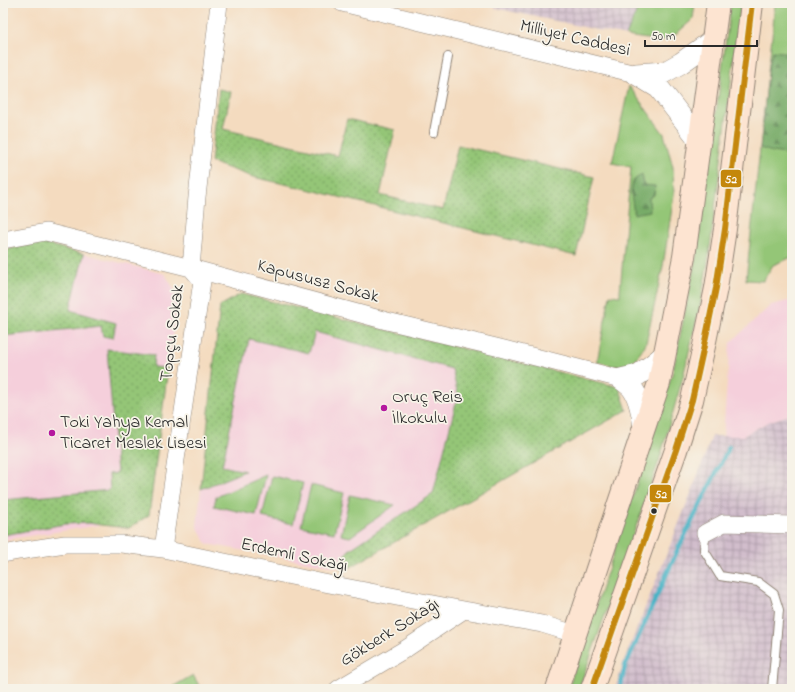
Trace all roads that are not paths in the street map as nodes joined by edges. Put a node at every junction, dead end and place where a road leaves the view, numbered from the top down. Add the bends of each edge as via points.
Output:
1 (219, 3) edge
2 (342, 3) edge
3 (718, 3) edge
4 (752, 3) edge
5 (713, 40) junction
6 (448, 57) dead end
7 (636, 74) junction
8 (434, 132) dead end
9 (700, 141) junction
10 (3, 240) edge
11 (191, 268) junction
12 (664, 355) junction
13 (621, 379) junction
14 (644, 427) junction
15 (792, 525) edge
16 (705, 533) joint
17 (163, 550) junction
18 (3, 554) edge
19 (464, 610) junction
20 (575, 634) junction
21 (338, 689) edge
22 (557, 689) edge
23 (592, 689) edge
24 (772, 689) edge

1 - 11 street, Topçu Sokak via 196,197
2 - 7 street, Milliyet Caddesi
3 - 5 main road
4 - 23 main road via 725,230 716,288 692,400
5 - 7 street via 665,72
5 - 9 main road
6 - 8 lane
7 - 9 street via 659,88
9 - 12 main road via 684,257
10 - 11 street, Kapususz Sokak via 46,232
11 - 13 street, Kapususz Sokak via 387,322
11 - 17 street, Topçu Sokak via 202,281
12 - 13 street via 638,375
12 - 14 main road via 659,383
13 - 14 street via 634,392 641,408
14 - 20 main road
15 - 16 street via 724,523
16 - 24 lane via 704,550 720,576 758,582 774,594 779,610
17 - 18 street, Erdemli Sokağı via 121,544 65,544
17 - 19 street, Erdemli Sokağı
19 - 20 street, Erdemli Sokağı via 542,624
19 - 21 street, Gökberk Sokağı
20 - 22 main road

